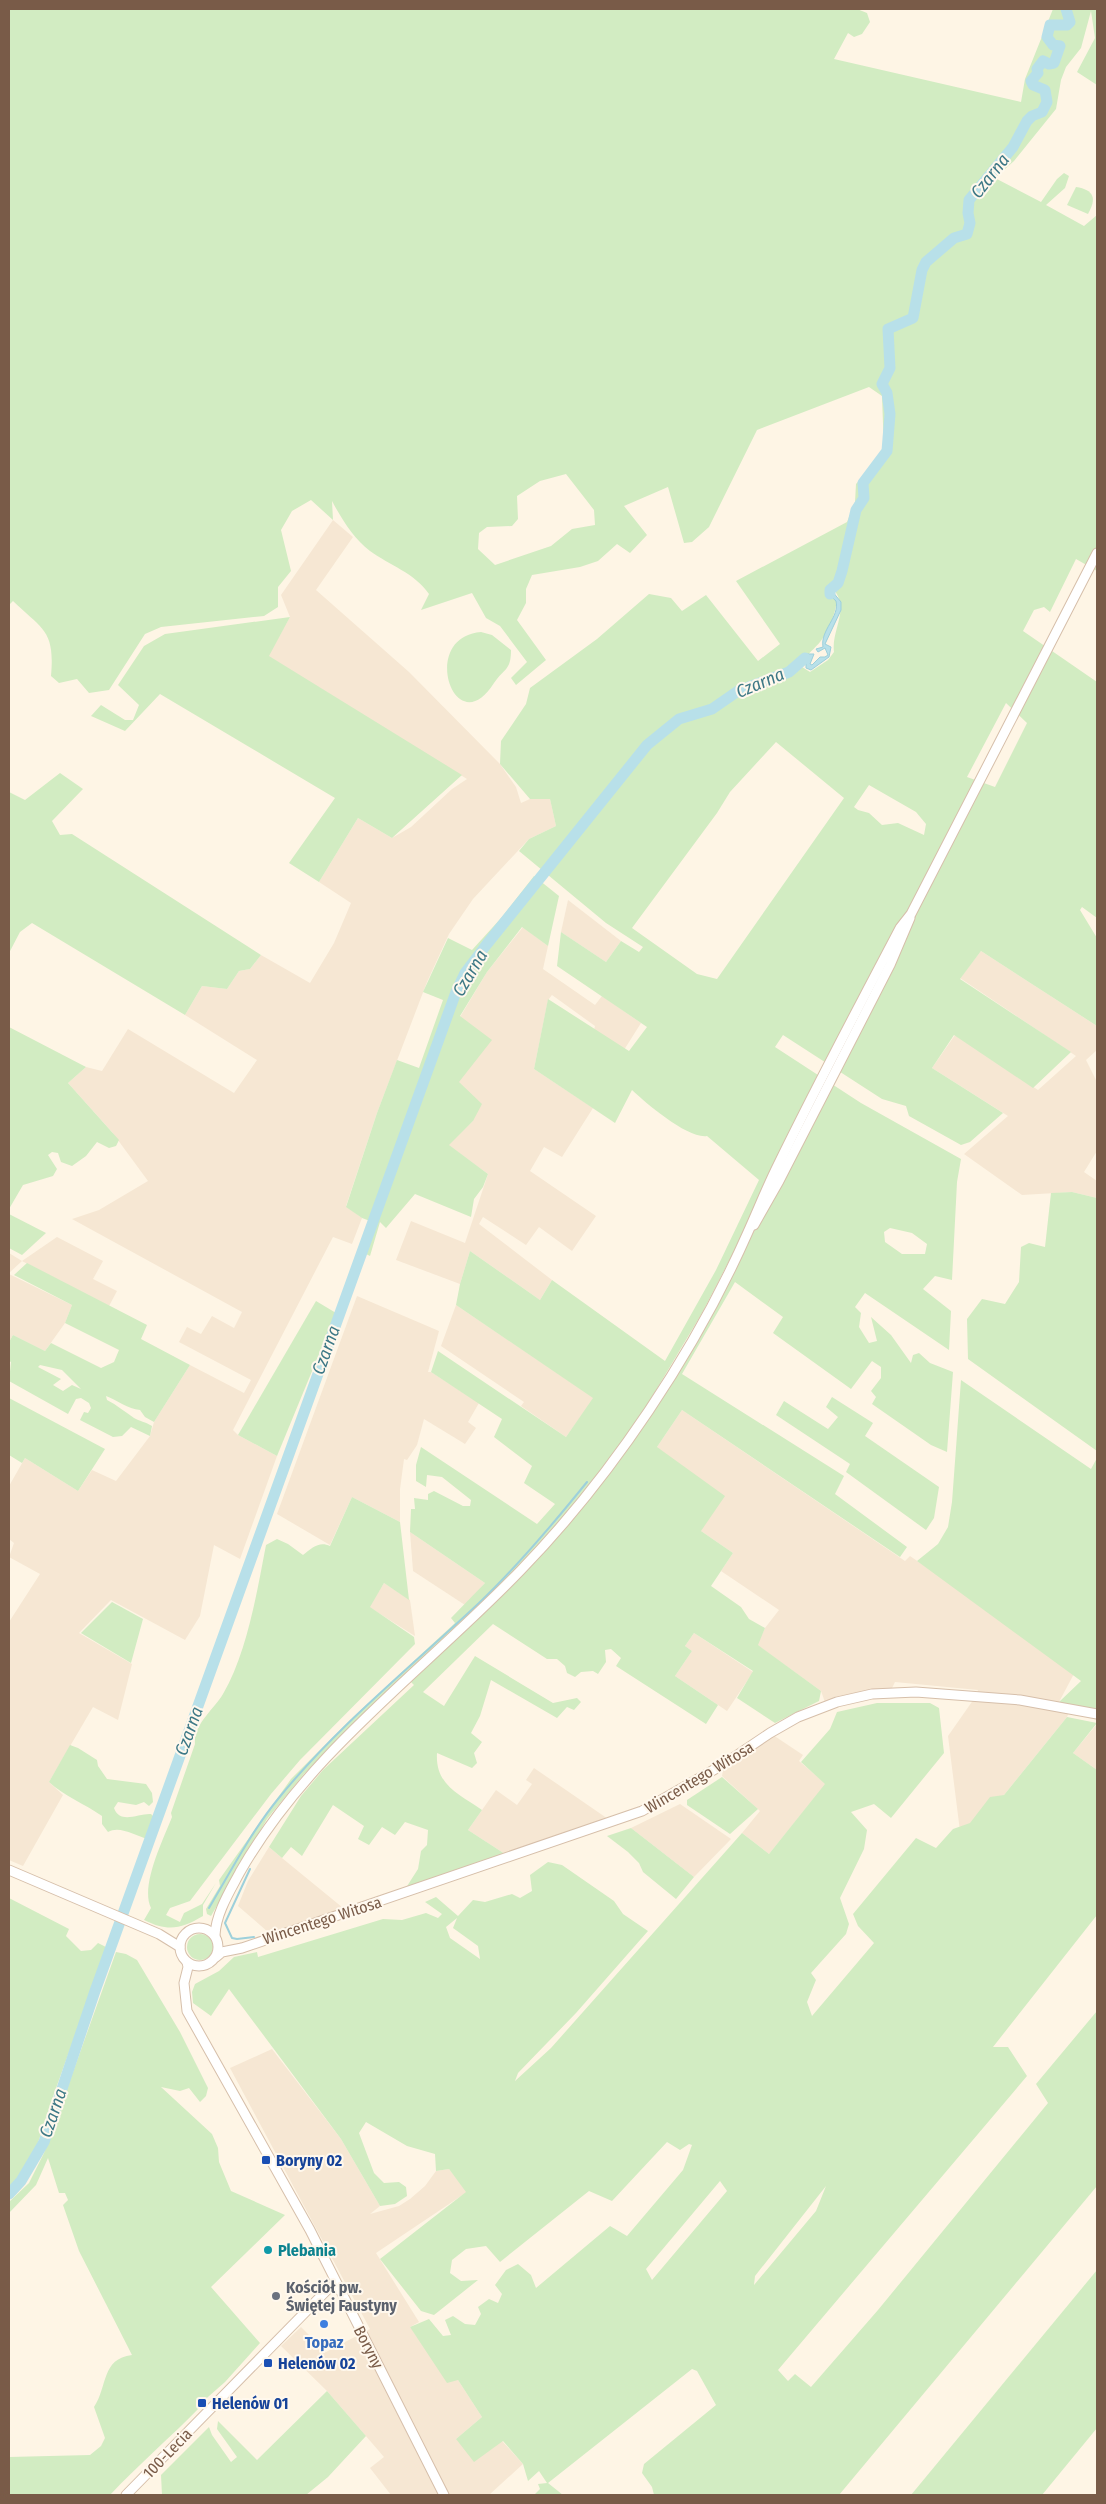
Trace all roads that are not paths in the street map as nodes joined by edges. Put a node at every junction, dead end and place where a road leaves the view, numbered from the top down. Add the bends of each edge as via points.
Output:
1 (1097, 553) edge
2 (1097, 1714) edge
3 (9, 1870) edge
4 (224, 1903) junction
5 (203, 1928) junction
6 (159, 1934) junction
7 (184, 1934) junction
8 (216, 1937) junction
9 (249, 1944) junction
10 (180, 1947) junction
11 (216, 1957) junction
12 (187, 1962) junction
13 (200, 1966) junction
14 (186, 1988) junction
15 (336, 2284) junction
16 (126, 2495) edge
17 (444, 2495) edge

1 - 4 main road via 911,914 900,928 828,1067 756,1210 749,1231 678,1362 628,1440 585,1497 494,1598 303,1782 264,1833
2 - 9 main road, Wincentego Witosa via 1020,1700 916,1692 872,1694 837,1702 798,1716 661,1803 634,1815
3 - 6 main road
4 - 5 main road
4 - 8 main road
5 - 7 main road via 193,1928
5 - 8 main road
6 - 7 main road
6 - 10 main road
7 - 10 main road
8 - 9 main road, Wincentego Witosa via 228,1945
8 - 11 main road via 219,1949
9 - 11 main road, Wincentego Witosa
10 - 12 main road
11 - 13 main road via 207,1965
12 - 13 main road
12 - 14 main road, Boryny
13 - 14 main road
14 - 15 main road, Boryny via 187,2011 194,2026 310,2230
15 - 16 main road, 100-Lecia
15 - 17 main road, Boryny

